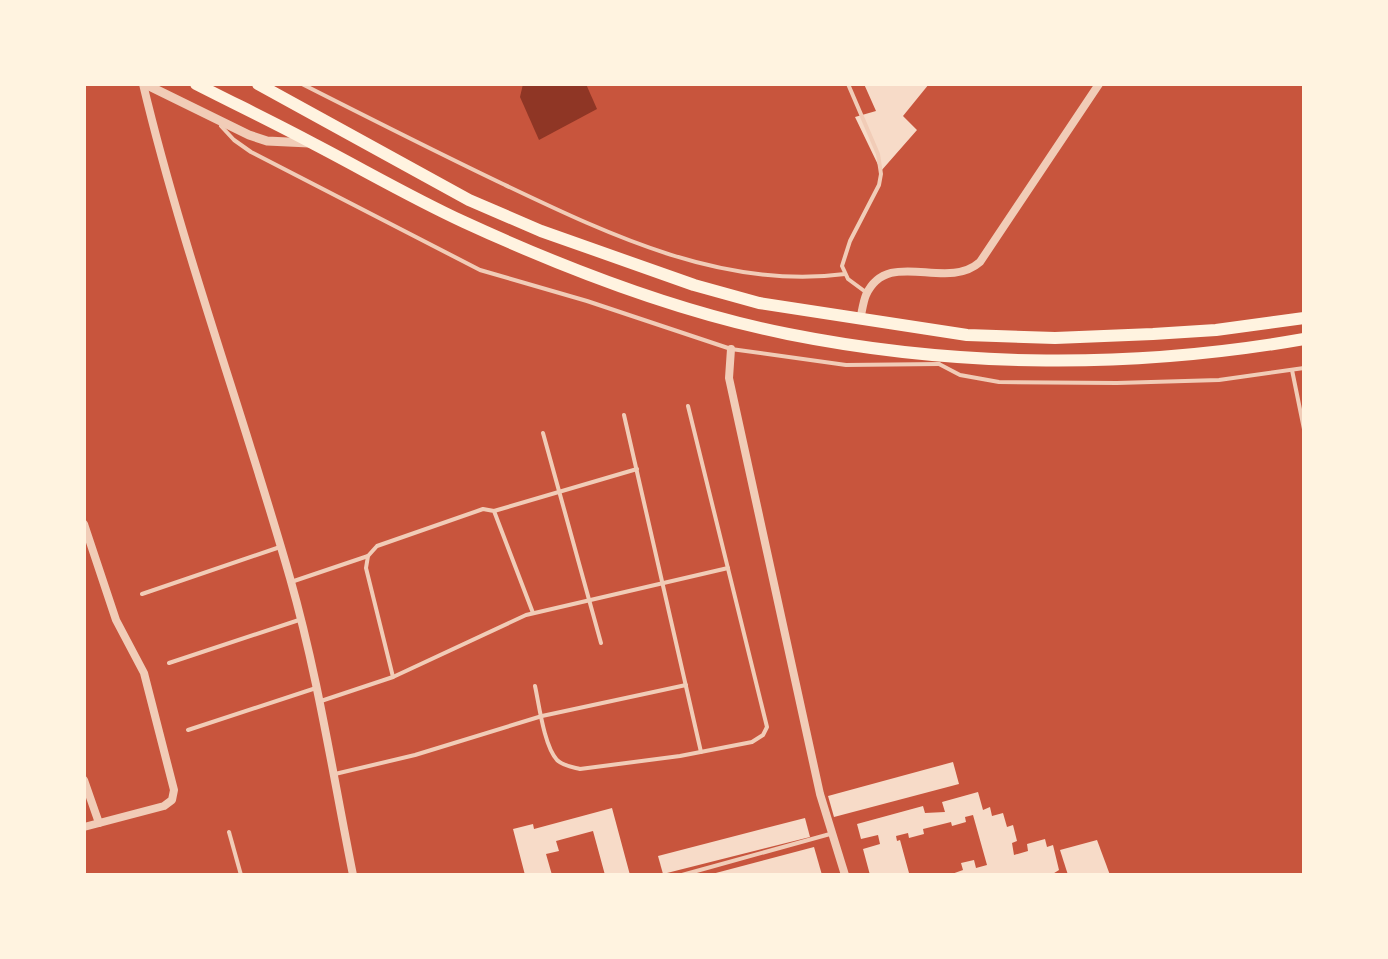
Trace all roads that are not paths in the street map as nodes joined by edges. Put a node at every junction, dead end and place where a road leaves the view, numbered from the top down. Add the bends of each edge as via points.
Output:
1 (144, 84) edge
2 (196, 84) edge
3 (258, 84) edge
4 (302, 84) edge
5 (848, 84) edge
6 (1099, 84) edge
7 (216, 119) junction
8 (313, 143) junction
9 (845, 274) junction
10 (867, 293) junction
11 (1304, 318) edge
12 (860, 320) junction
13 (1304, 339) edge
14 (731, 349) junction
15 (926, 354) junction
16 (939, 364) junction
17 (1304, 368) edge
18 (1292, 370) junction
19 (688, 406) dead end
20 (624, 415) dead end
21 (1304, 429) edge
22 (543, 433) dead end
23 (637, 469) junction
24 (559, 492) junction
25 (494, 511) junction
26 (84, 524) edge
27 (280, 547) junction
28 (368, 556) junction
29 (728, 568) junction
30 (291, 582) junction
31 (663, 583) junction
32 (142, 594) dead end
33 (588, 599) junction
34 (533, 613) junction
35 (299, 620) junction
36 (601, 643) dead end
37 (169, 663) dead end
38 (393, 677) junction
39 (686, 685) junction
40 (535, 686) dead end
41 (316, 688) junction
42 (320, 701) junction
43 (542, 716) junction
44 (188, 730) dead end
45 (701, 752) junction
46 (333, 774) junction
47 (84, 780) edge
48 (99, 823) junction
49 (84, 827) edge
50 (229, 832) dead end
51 (832, 833) junction
52 (241, 875) edge
53 (353, 875) edge
54 (682, 875) edge
55 (845, 875) edge

1 - 7 street
1 - 27 street via 201,295
2 - 8 highway
3 - 12 highway via 469,200 541,231 694,285 759,303
4 - 9 lane via 595,228 688,260 756,276
5 - 9 lane via 881,166 879,185 843,258
6 - 10 street via 980,262 950,275 894,271
7 - 8 street via 267,141
7 - 14 lane via 251,152 480,270
8 - 15 highway via 465,223 615,283 787,334
9 - 10 lane
10 - 12 street
11 - 12 highway via 1216,330 1055,338 967,335
13 - 15 highway via 1232,352 1132,359 1015,362
14 - 16 lane via 846,365
14 - 51 street via 729,378
15 - 16 lane
16 - 18 lane via 960,375 999,382 1219,380
17 - 18 lane
18 - 21 lane
19 - 29 lane
20 - 23 lane
22 - 24 lane
23 - 24 lane
23 - 31 lane
24 - 25 lane
24 - 33 lane
25 - 28 lane via 483,509 377,546
25 - 34 lane
26 - 48 street via 116,620 144,673 174,790 164,806
27 - 30 street
27 - 32 lane
28 - 30 lane
28 - 38 lane via 370,590
29 - 31 lane
29 - 45 lane via 767,727 752,742
30 - 35 street
31 - 33 lane
31 - 39 lane
33 - 34 lane
33 - 36 lane
34 - 38 lane
35 - 37 lane
35 - 41 street
38 - 42 lane
39 - 43 lane
39 - 45 lane
40 - 43 lane
41 - 42 street
41 - 44 lane
42 - 46 street
43 - 45 lane via 556,759 580,769
43 - 46 lane
46 - 53 street
47 - 48 street
48 - 49 street
50 - 52 lane
51 - 54 lane
51 - 55 street

